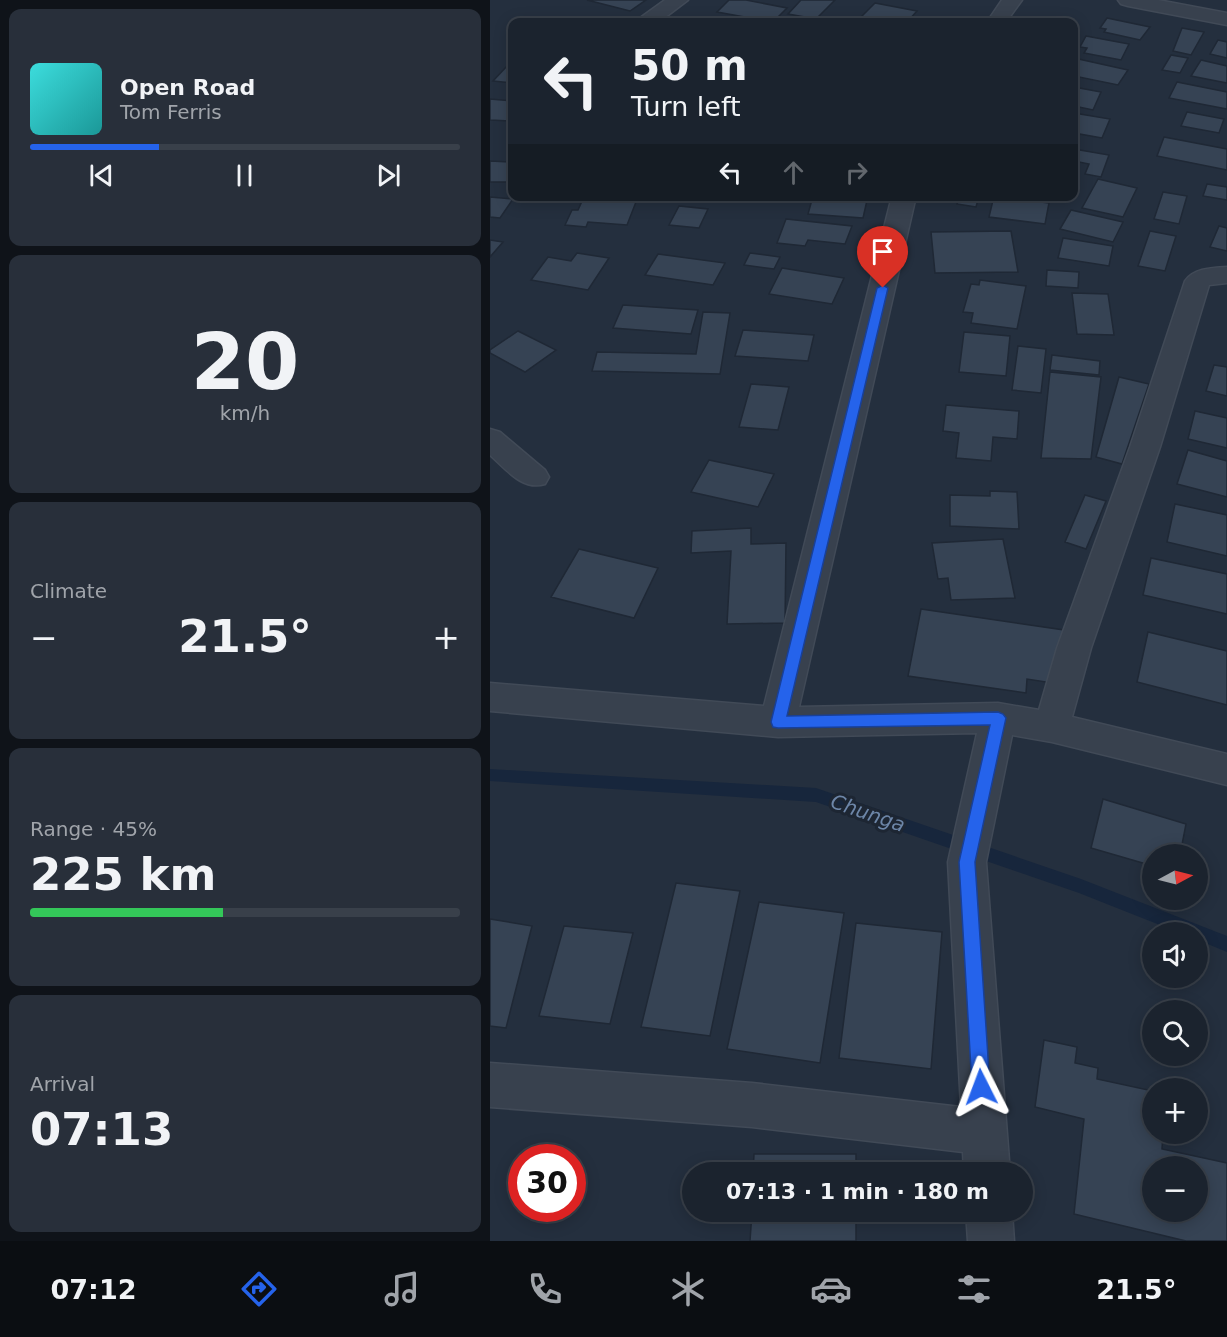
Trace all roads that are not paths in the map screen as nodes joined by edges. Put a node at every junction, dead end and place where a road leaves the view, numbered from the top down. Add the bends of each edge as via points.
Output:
1 (678, 0) edge
2 (1012, 0) edge
3 (1128, 0) edge
4 (653, 18) edge
5 (999, 18) edge
6 (1226, 19) edge
7 (903, 201) edge
8 (1226, 275) edge
9 (490, 439) edge
10 (534, 477) dead end
11 (490, 697) edge
12 (998, 718) junction
13 (778, 722) junction
14 (1052, 726) junction
15 (1226, 770) edge
16 (490, 1085) edge
17 (985, 1153) edge
18 (990, 1222) edge
19 (991, 1241) edge

1 - 4 street
2 - 5 street
3 - 6 street
7 - 13 street
8 - 14 street via 1198,281 1074,648
9 - 10 street
11 - 13 street
12 - 13 street
12 - 14 street
12 - 17 street via 967,862
14 - 15 street
16 - 17 street via 752,1106
18 - 19 street

